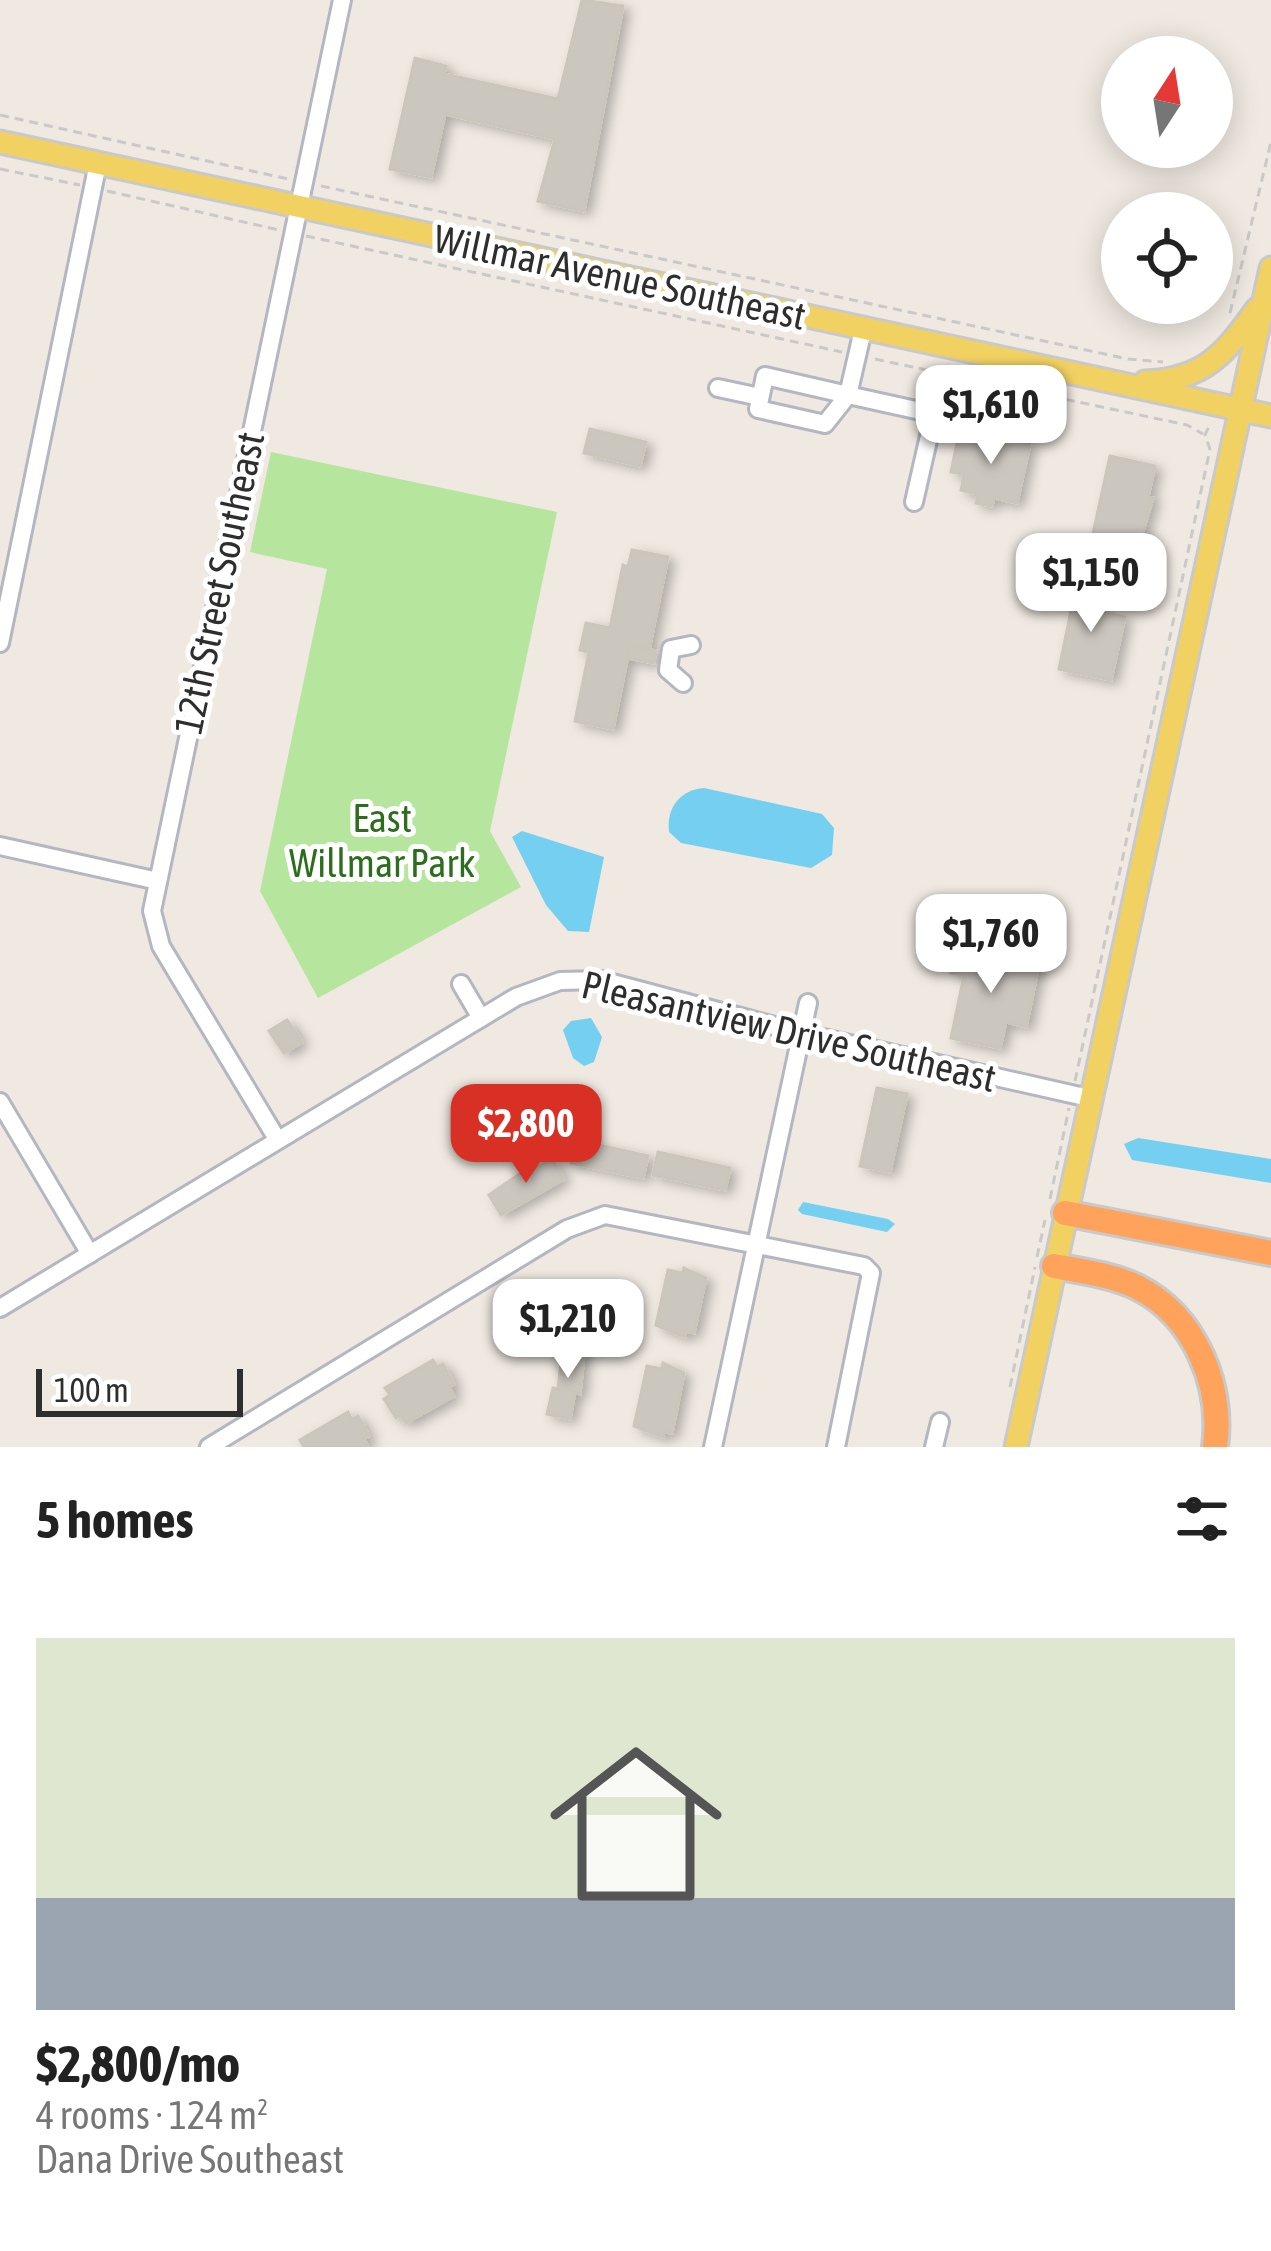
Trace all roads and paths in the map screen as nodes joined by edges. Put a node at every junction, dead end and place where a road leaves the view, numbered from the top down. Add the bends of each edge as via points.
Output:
1 (342, 0) edge
2 (0, 115) edge
3 (0, 142) edge
4 (1271, 142) edge
5 (98, 163) junction
6 (0, 169) edge
7 (302, 182) junction
8 (93, 188) junction
9 (296, 207) junction
10 (291, 233) junction
11 (1271, 268) edge
12 (1265, 299) junction
13 (1233, 302) edge
14 (863, 330) junction
15 (857, 355) junction
16 (1179, 362) dead end
17 (1101, 380) junction
18 (718, 388) dead end
19 (848, 394) junction
20 (760, 397) junction
21 (1241, 409) junction
22 (1271, 416) edge
23 (914, 502) dead end
24 (229, 534) junction
25 (252, 539) dead end
26 (0, 643) edge
27 (691, 645) dead end
28 (682, 683) dead end
29 (0, 846) edge
30 (158, 881) junction
31 (461, 984) dead end
32 (808, 1003) dead end
33 (481, 1018) junction
34 (801, 1033) junction
35 (1081, 1096) junction
36 (0, 1102) edge
37 (277, 1139) junction
38 (1065, 1214) junction
39 (756, 1244) junction
40 (1271, 1253) edge
41 (90, 1254) junction
42 (1054, 1265) junction
43 (0, 1308) edge
44 (1009, 1389) dead end
45 (940, 1422) dead end
46 (209, 1447) edge
47 (713, 1447) edge
48 (836, 1447) edge
49 (934, 1447) edge
50 (1016, 1447) edge
51 (1215, 1447) edge

1 - 7 street, 12th Street Southeast
2 - 7 path
3 - 5 main road, Willmar Avenue Southeast
4 - 13 path
5 - 8 street
5 - 9 main road, Willmar Avenue Southeast
6 - 8 path
7 - 9 street, 12th Street Southeast
7 - 16 path via 1128,359
8 - 10 path
8 - 26 street
9 - 10 street, 12th Street Southeast
9 - 14 main road, Willmar Avenue Southeast
10 - 15 path
10 - 24 street, 12th Street Southeast
11 - 12 main road
12 - 17 main road via 1222,357 1199,374
12 - 21 main road
14 - 15 street
14 - 17 main road, Willmar Avenue Southeast
15 - 19 street
15 - 35 path via 1187,425 1210,445
17 - 21 main road, Willmar Avenue Southeast
18 - 20 street
19 - 20 street via 765,376
19 - 20 street via 825,424 758,409
19 - 23 street via 934,414
21 - 22 main road, Willmar Avenue Southeast
21 - 35 main road
24 - 25 street
24 - 30 street, 12th Street Southeast
27 - 28 street via 666,657
29 - 30 street
30 - 37 street, 12th Street Southeast via 153,920 161,946
31 - 33 street
32 - 34 street
33 - 34 street, Pleasantview Drive Southeast via 531,990 587,979
33 - 37 street, Pleasantview Drive Southeast
34 - 35 street, Pleasantview Drive Southeast
34 - 39 street
35 - 38 main road
35 - 44 path
36 - 41 street
37 - 41 street, Pleasantview Drive Southeast
38 - 40 highway
38 - 42 main road
39 - 46 street via 632,1217 591,1218
39 - 47 street
39 - 48 street via 871,1273
41 - 43 street, Pleasantview Drive Southeast
42 - 50 main road
42 - 51 highway via 1137,1287 1180,1321 1212,1386
45 - 49 street

